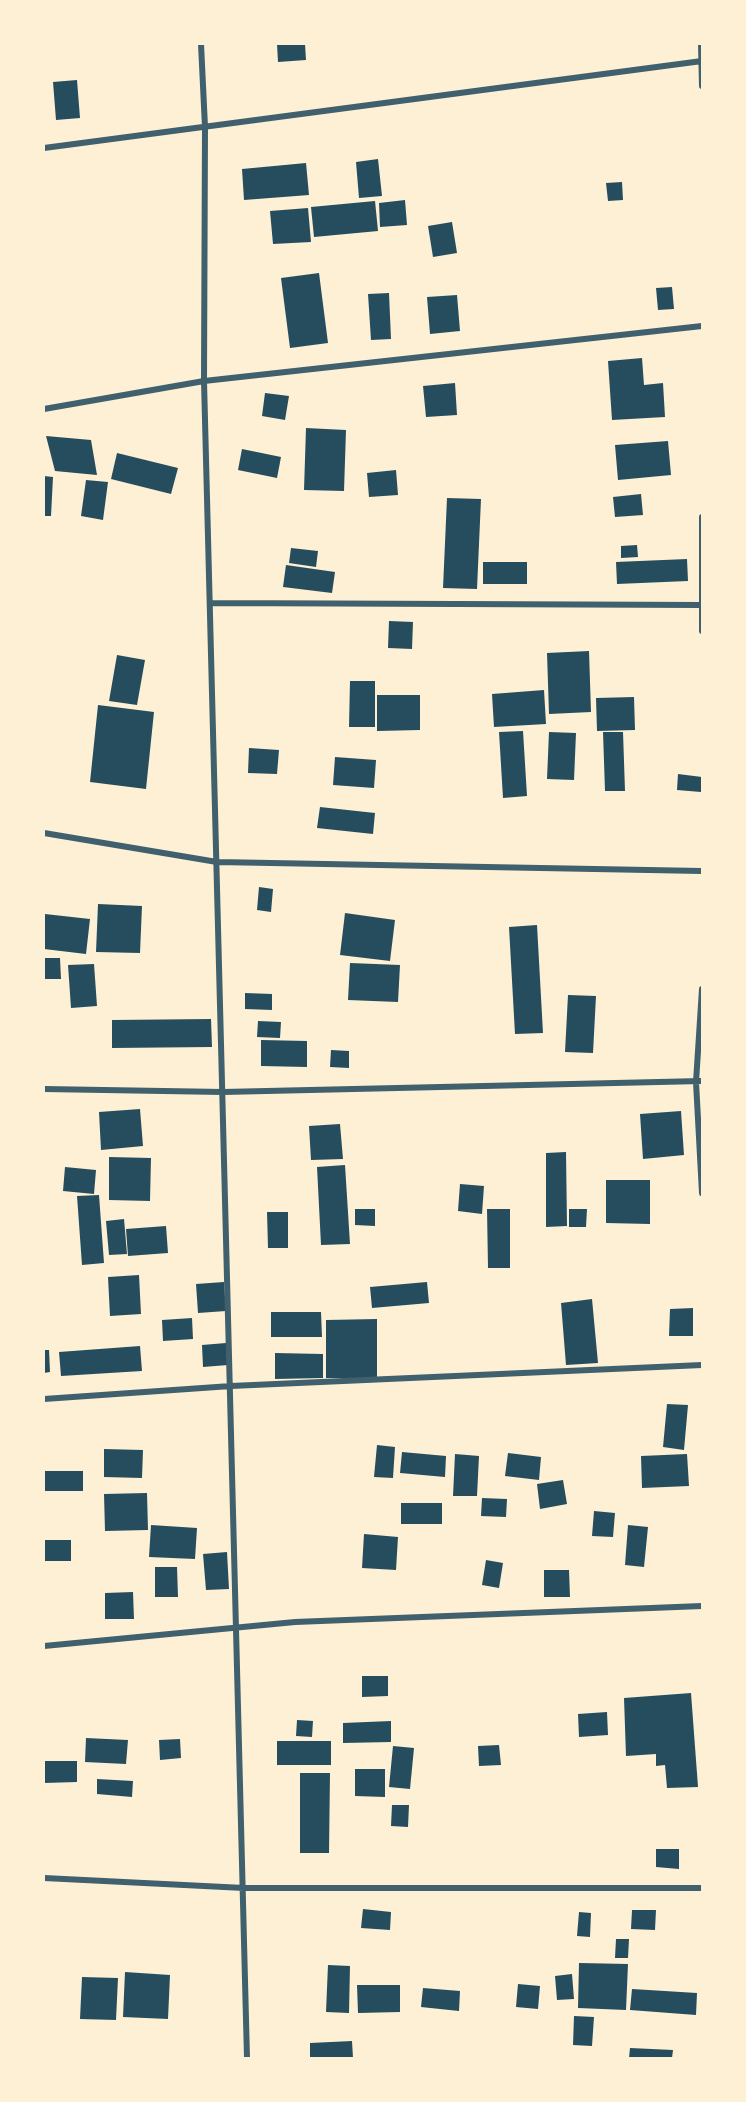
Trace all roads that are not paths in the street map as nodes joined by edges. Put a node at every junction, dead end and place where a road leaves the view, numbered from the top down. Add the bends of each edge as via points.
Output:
1 (201, 44) edge
2 (701, 44) edge
3 (702, 61) edge
4 (702, 86) edge
5 (205, 127) junction
6 (44, 148) edge
7 (702, 326) edge
8 (204, 381) junction
9 (44, 409) edge
10 (702, 517) edge
11 (210, 603) junction
12 (702, 605) edge
13 (702, 631) edge
14 (44, 833) edge
15 (217, 861) junction
16 (702, 871) edge
17 (702, 989) edge
18 (699, 1082) edge
19 (44, 1089) edge
20 (223, 1092) junction
21 (702, 1193) edge
22 (702, 1365) edge
23 (231, 1386) junction
24 (44, 1399) edge
25 (702, 1606) edge
26 (237, 1627) junction
27 (44, 1646) edge
28 (44, 1878) edge
29 (244, 1888) junction
30 (702, 1888) edge
31 (248, 2058) edge

1 - 5 street
2 - 3 street
3 - 4 street
3 - 5 street
5 - 6 street
5 - 8 street
7 - 8 street
8 - 9 street
8 - 11 street
10 - 12 street
11 - 12 street
11 - 15 street
12 - 13 street
14 - 15 street
15 - 16 street
15 - 20 street
17 - 18 street
18 - 20 street
18 - 21 street
19 - 20 street
20 - 23 street
22 - 23 street
23 - 24 street
23 - 26 street
25 - 26 street
26 - 27 street
26 - 29 street
28 - 29 street
29 - 30 street
29 - 31 street

